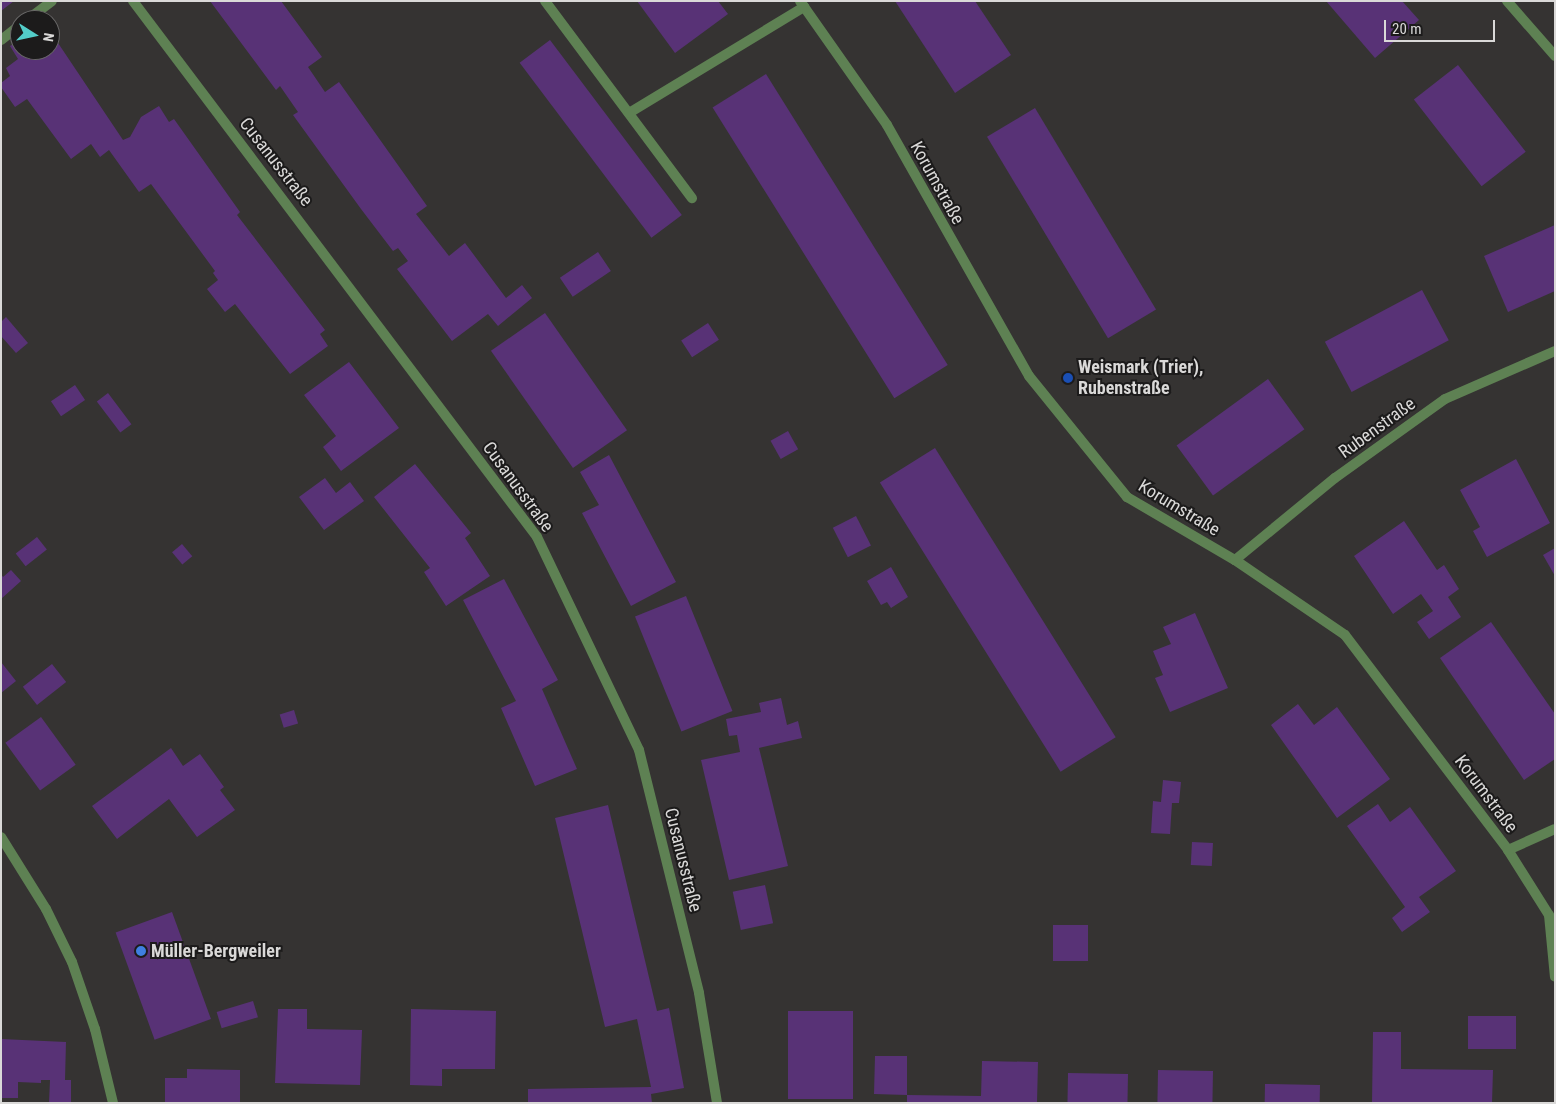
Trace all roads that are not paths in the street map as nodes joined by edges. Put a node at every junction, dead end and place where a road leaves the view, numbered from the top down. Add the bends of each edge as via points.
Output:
1 (52, 1) edge
2 (133, 1) edge
3 (545, 1) edge
4 (1507, 1) edge
5 (802, 4) edge
6 (40, 10) edge
7 (1555, 56) edge
8 (629, 113) junction
9 (692, 198) dead end
10 (1555, 351) edge
11 (1235, 560) junction
12 (1555, 829) edge
13 (1, 837) edge
14 (1508, 850) junction
15 (1555, 977) edge
16 (113, 1103) edge
17 (717, 1103) edge

1 - 6 street
2 - 17 street, Cusanusstraße via 537,537 639,750 699,993
3 - 8 street
4 - 7 street
5 - 8 street
5 - 11 street, Korumstraße via 887,125 1028,376 1126,497
8 - 9 street
10 - 11 street, Rubenstraße via 1445,399 1335,478
11 - 14 street, Korumstraße via 1345,635
12 - 14 street
13 - 16 street via 46,909 72,962 95,1029
14 - 15 street, Korumstraße via 1549,915

